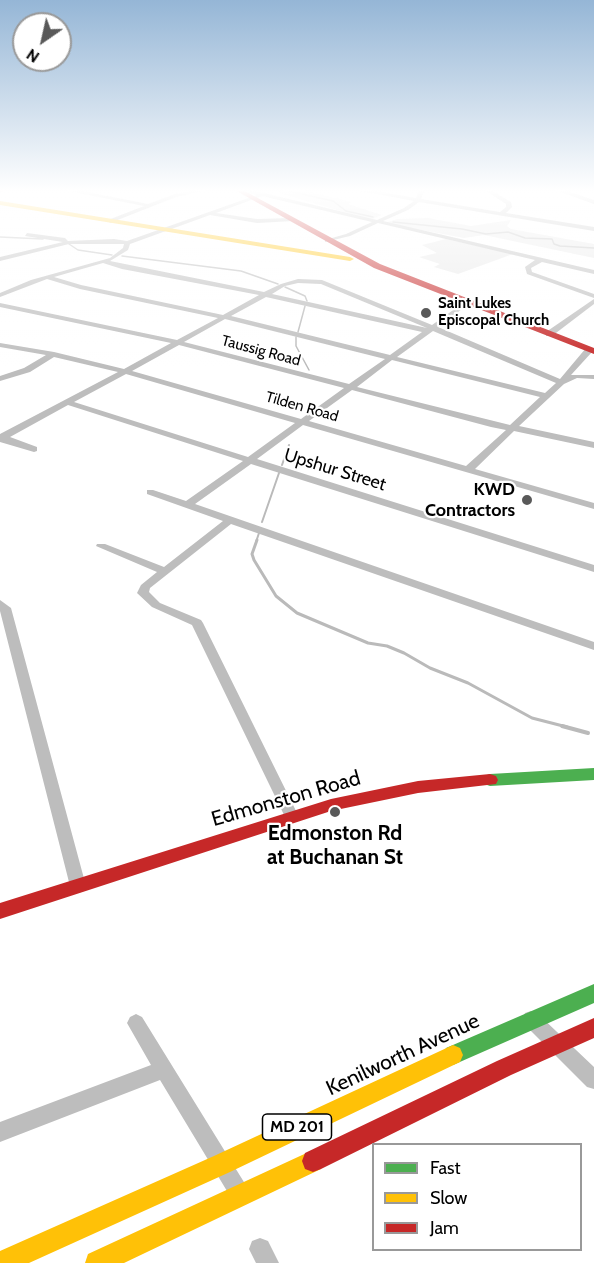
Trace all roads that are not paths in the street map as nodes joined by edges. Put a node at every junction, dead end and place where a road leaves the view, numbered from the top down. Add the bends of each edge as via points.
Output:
1 (45, 248) edge
2 (126, 248) edge
3 (264, 248) edge
4 (283, 248) edge
5 (339, 248) edge
6 (346, 248) edge
7 (492, 248) edge
8 (347, 256) junction
9 (0, 259) edge
10 (542, 259) junction
11 (105, 262) junction
12 (378, 265) junction
13 (594, 272) edge
14 (46, 277) junction
15 (0, 295) edge
16 (266, 295) junction
17 (594, 298) edge
18 (468, 302) junction
19 (0, 304) edge
20 (225, 317) junction
21 (430, 329) junction
22 (549, 334) junction
23 (177, 342) junction
24 (0, 345) edge
25 (591, 350) edge
26 (54, 354) junction
27 (391, 358) junction
28 (124, 371) junction
29 (594, 377) edge
30 (0, 379) edge
31 (561, 382) junction
32 (350, 388) junction
33 (547, 396) junction
34 (66, 402) junction
35 (303, 421) junction
36 (513, 429) junction
37 (1, 438) edge
38 (594, 445) edge
39 (34, 449) dead end
40 (250, 460) junction
41 (470, 469) junction
42 (150, 492) dead end
43 (189, 504) junction
44 (594, 506) edge
45 (231, 519) junction
46 (100, 546) dead end
47 (594, 569) edge
48 (162, 573) junction
49 (0, 604) edge
50 (594, 646) edge
51 (594, 774) edge
52 (292, 817) junction
53 (78, 886) junction
54 (0, 911) edge
55 (594, 993) edge
56 (531, 1019) junction
57 (136, 1023) dead end
58 (594, 1028) edge
59 (558, 1044) junction
60 (164, 1069) junction
61 (594, 1080) edge
62 (0, 1132) edge
63 (222, 1164) junction
64 (241, 1196) junction
65 (1, 1263) edge
66 (97, 1263) edge

1 - 9 street
2 - 11 street
3 - 12 main road
4 - 8 main road
5 - 8 main road
6 - 12 main road
7 - 10 street
8 - 12 main road
10 - 13 street
10 - 17 street via 528,267 529,273
11 - 14 street
11 - 16 street
12 - 18 main road
14 - 15 street
14 - 20 street
16 - 20 street
16 - 21 street
16 - 21 street via 283,285 314,281
17 - 22 street
18 - 21 street
18 - 22 main road
19 - 23 street, Taussig Road
20 - 23 street
20 - 27 street
21 - 27 street
21 - 31 street
22 - 25 main road
23 - 28 street
23 - 32 street, Taussig Road
24 - 26 street, Tilden Road
25 - 31 street
26 - 28 street, Tilden Road
26 - 30 street via 27,370
27 - 32 street
27 - 33 street
28 - 34 street
28 - 35 street, Tilden Road
29 - 31 street via 576,376
31 - 33 street
32 - 35 street
32 - 36 street, Taussig Road
33 - 36 street
34 - 37 street
34 - 40 street, Upshur Street
35 - 40 street
35 - 41 street, Tilden Road
36 - 38 street, Taussig Road
36 - 41 street
37 - 39 street
40 - 43 street
40 - 47 street, Upshur Street
41 - 44 street, Tilden Road
42 - 43 street
43 - 45 street
45 - 48 street
45 - 50 street
46 - 48 street
48 - 52 street via 143,593 156,605 197,623
49 - 53 street via 5,609
51 - 52 main road, Edmonston Road via 418,787 340,802
52 - 53 main road, Edmonston Road
53 - 54 main road, Edmonston Road
55 - 56 main road, Kenilworth Avenue / MD 201
56 - 59 street
56 - 63 main road, Kenilworth Avenue / MD 201
57 - 60 street
58 - 59 main road, MD 201
59 - 61 street
59 - 64 main road, MD 201
60 - 62 street
60 - 63 street
63 - 64 street
63 - 65 main road, Kenilworth Avenue / MD 201
64 - 66 main road, MD 201

